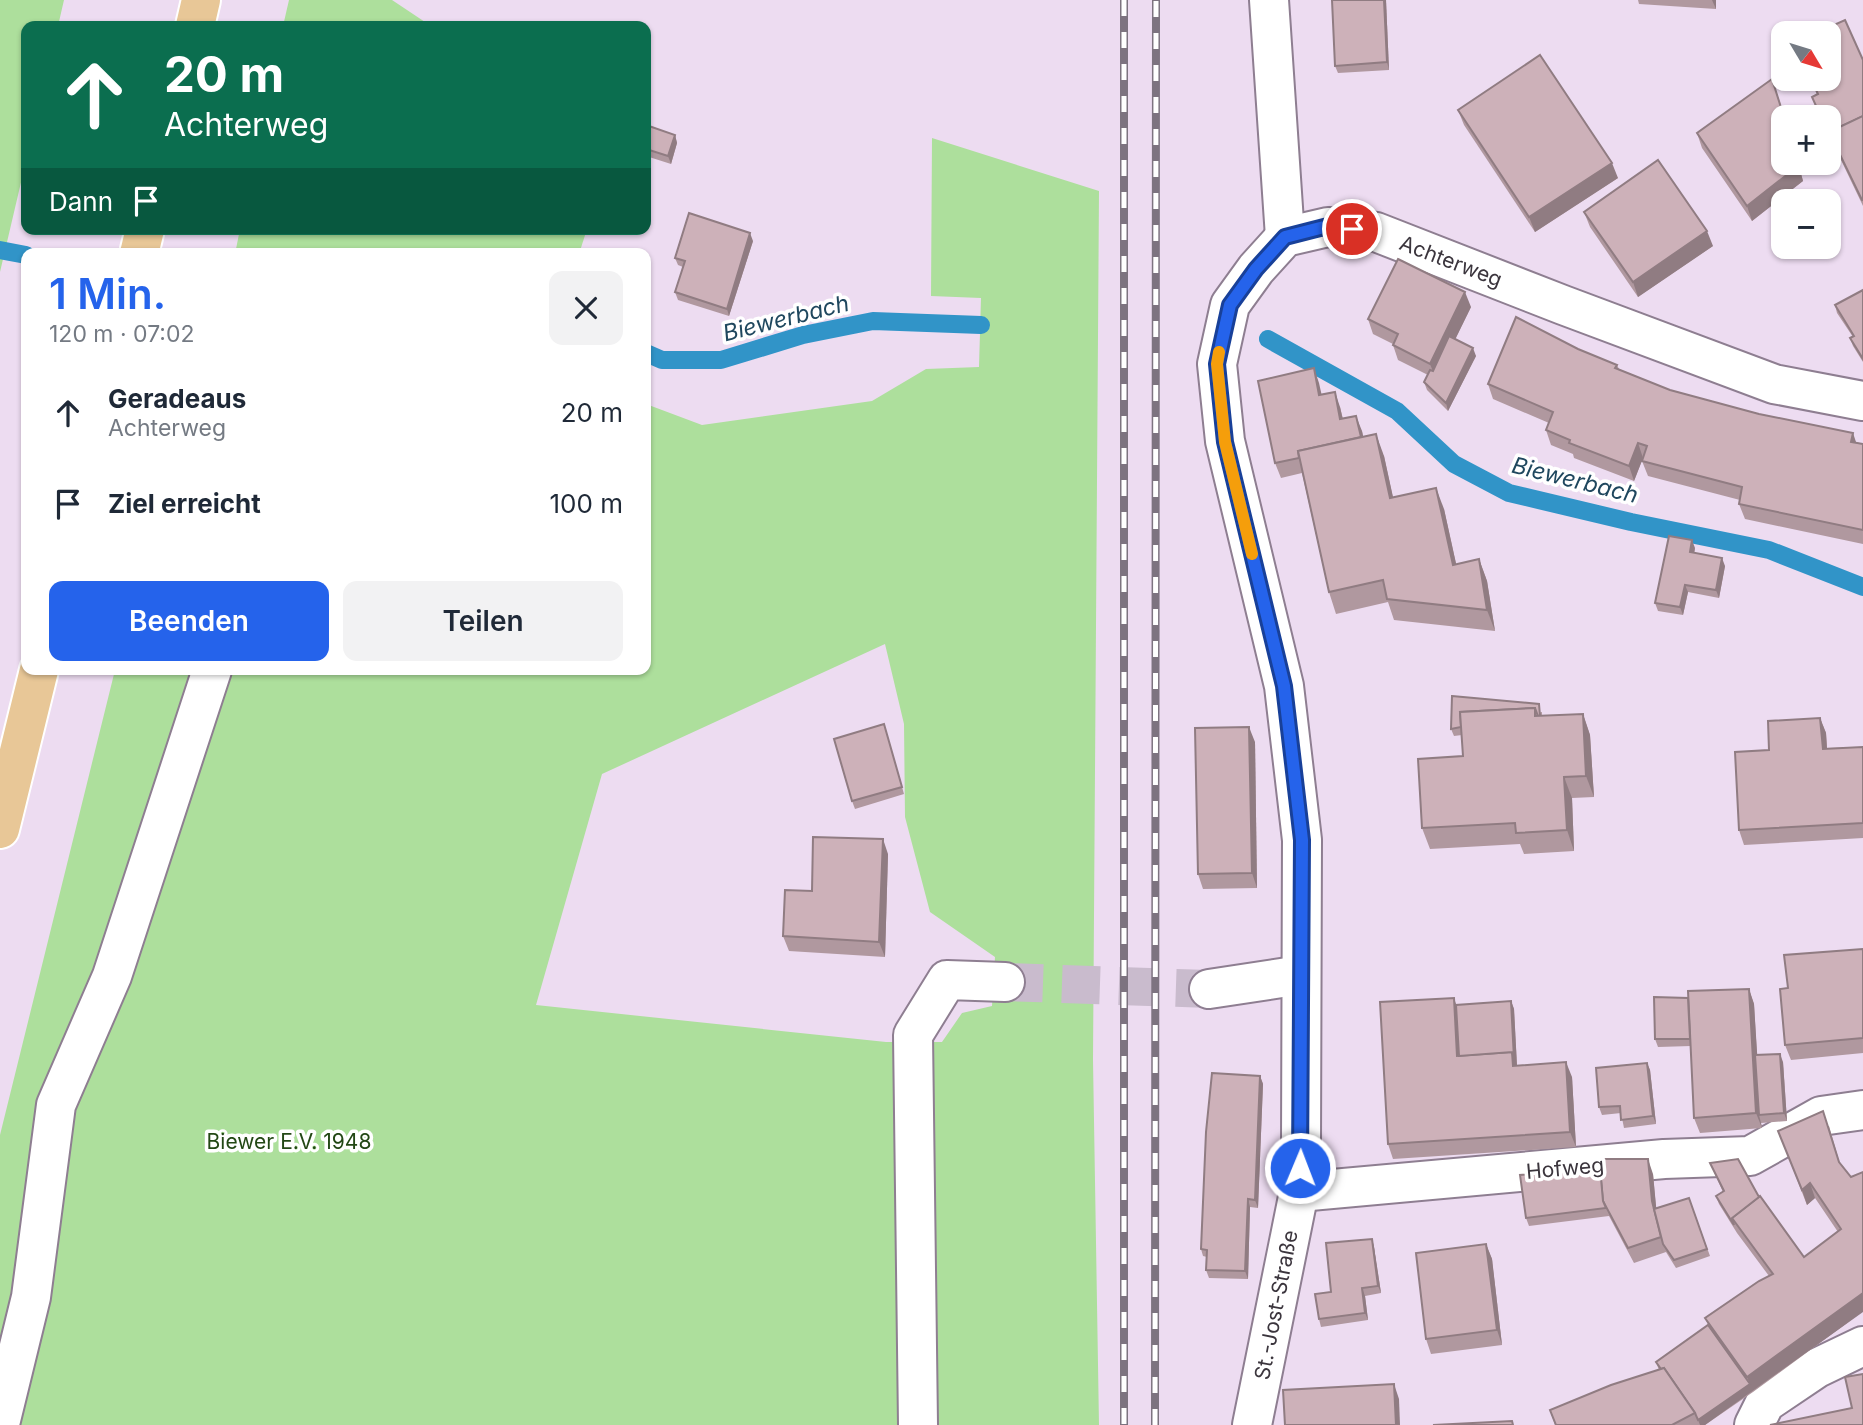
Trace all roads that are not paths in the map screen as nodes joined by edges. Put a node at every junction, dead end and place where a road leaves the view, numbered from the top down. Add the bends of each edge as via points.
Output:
1 (201, 0) edge
2 (1269, 0) edge
3 (196, 21) edge
4 (1285, 237) junction
5 (1863, 401) edge
6 (37, 675) edge
7 (210, 675) edge
8 (0, 830) edge
9 (1301, 975) junction
10 (1005, 982) tunnel mouth
11 (1209, 989) tunnel mouth
12 (1863, 1110) edge
13 (1299, 1192) junction
14 (1863, 1346) edge
15 (0, 1424) edge
16 (918, 1425) edge
17 (1252, 1425) edge
18 (1754, 1425) edge

1 - 3 main road
2 - 4 street
4 - 5 street, Achterweg via 1328,226 1376,232 1774,384
4 - 9 street via 1230,305 1217,364 1225,442 1284,686 1302,840
6 - 8 main road
7 - 15 street via 112,976 56,1105 31,1297
9 - 11 street
9 - 13 street, St.-Jost-Straße
10 - 16 street via 947,980 913,1035
12 - 13 street, Hofweg via 1821,1116 1750,1156 1664,1159
13 - 17 street, St.-Jost-Straße
14 - 18 street via 1816,1368 1765,1403

